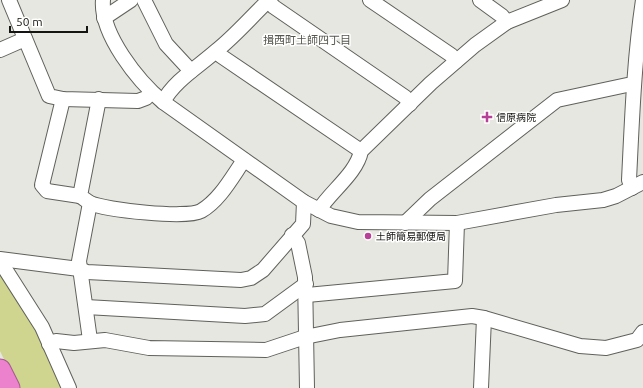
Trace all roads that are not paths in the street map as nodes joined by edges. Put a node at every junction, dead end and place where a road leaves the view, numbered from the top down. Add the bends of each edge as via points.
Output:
1 (9, 0) edge
2 (103, 0) edge
3 (132, 0) edge
4 (144, 0) edge
5 (269, 0) edge
6 (370, 0) edge
7 (480, 0) edge
8 (562, 0) edge
9 (643, 0) edge
10 (104, 18) junction
11 (507, 22) junction
12 (25, 38) junction
13 (0, 50) edge
14 (217, 51) junction
15 (456, 61) junction
16 (191, 71) junction
17 (634, 85) junction
18 (152, 92) junction
19 (63, 99) junction
20 (99, 99) junction
21 (163, 102) junction
22 (410, 104) junction
23 (361, 151) junction
24 (244, 160) junction
25 (638, 185) edge
26 (85, 199) junction
27 (304, 202) junction
28 (325, 213) junction
29 (405, 223) junction
30 (457, 223) junction
31 (303, 224) junction
32 (292, 235) junction
33 (0, 260) edge
34 (80, 269) junction
35 (306, 290) junction
36 (86, 308) junction
37 (484, 318) junction
38 (643, 332) edge
39 (305, 337) junction
40 (90, 340) junction
41 (50, 344) junction
42 (0, 370) edge
43 (9, 388) edge
44 (69, 388) edge
45 (308, 388) edge
46 (481, 388) edge

1 - 12 street
2 - 10 street
3 - 10 street
4 - 16 street via 166,44
5 - 14 street
5 - 22 street via 280,11 405,97
6 - 15 street via 451,55
7 - 11 street
8 - 11 street
9 - 17 street
10 - 18 street via 121,54
11 - 15 street
12 - 13 street
12 - 19 street via 49,96
14 - 16 street
14 - 23 street
15 - 22 street
16 - 21 street
17 - 25 street via 630,180
17 - 29 street via 557,100 430,199
18 - 20 street via 138,101
18 - 21 street
19 - 20 street
19 - 26 street via 42,185 46,191
20 - 26 street
21 - 24 street
22 - 23 street
23 - 28 street via 360,158 338,188
24 - 26 street via 216,199 200,212 184,215 146,213
24 - 27 street
25 - 30 street via 603,200 556,205
26 - 34 street
27 - 28 street
27 - 31 street
28 - 29 street via 358,222
28 - 31 street
29 - 30 street
30 - 35 street via 455,281
31 - 32 street
32 - 34 street via 263,270 251,278 241,280 87,272
32 - 35 street via 298,243
33 - 34 street
33 - 41 street
34 - 36 street
35 - 36 street via 265,314 245,316
35 - 39 street
36 - 40 street
37 - 38 street via 580,346 606,348 637,340
37 - 39 street via 472,316 340,330
37 - 46 street
39 - 40 street via 266,350 251,351 149,348 105,340
39 - 45 street
40 - 41 street via 56,341
41 - 44 street
42 - 43 highway

